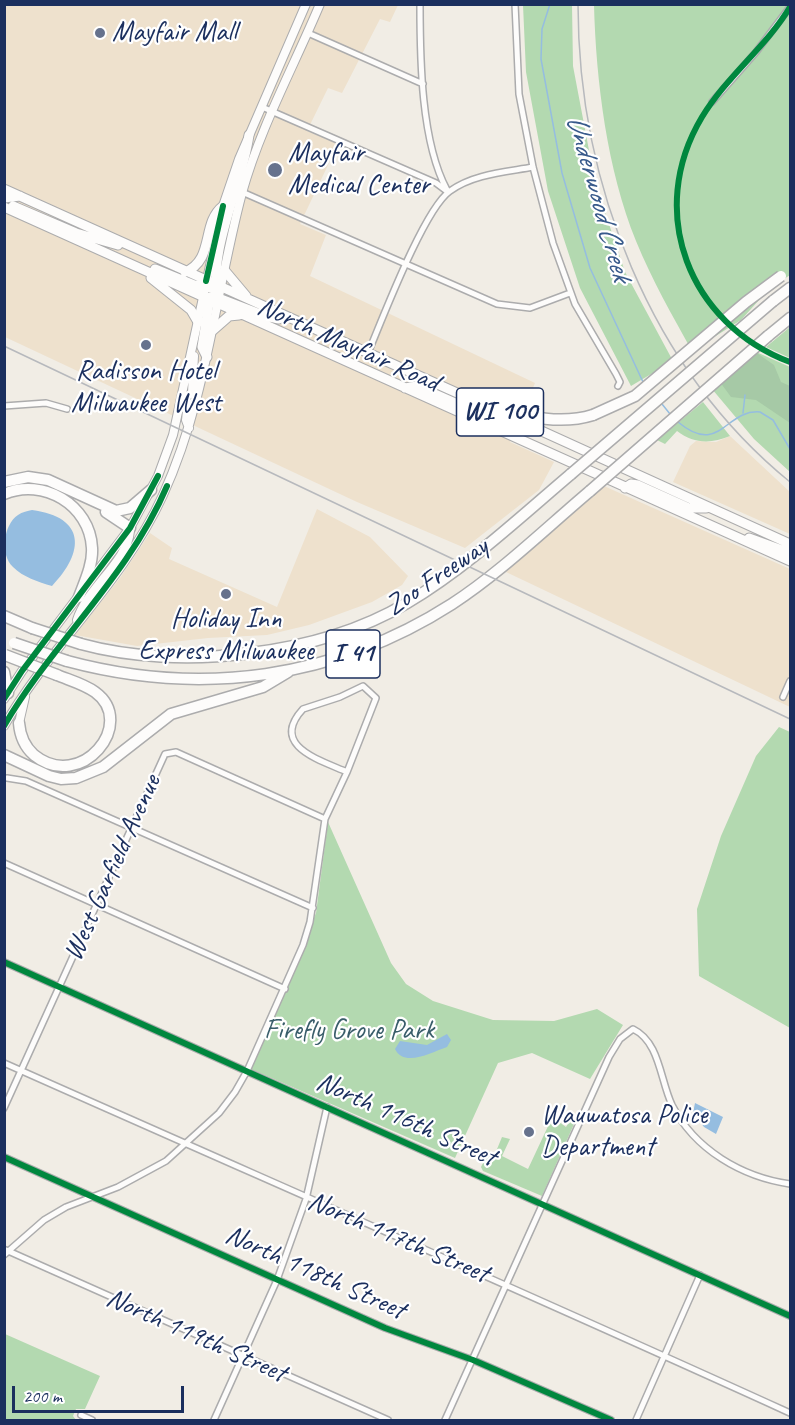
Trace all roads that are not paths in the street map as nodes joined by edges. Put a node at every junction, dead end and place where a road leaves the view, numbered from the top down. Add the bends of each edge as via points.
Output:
1 (309, 4) edge
2 (320, 4) edge
3 (420, 4) edge
4 (515, 4) edge
5 (790, 7) edge
6 (296, 27) junction
7 (308, 33) junction
8 (423, 84) junction
9 (281, 95) junction
10 (712, 102) dead end
11 (262, 107) junction
12 (274, 112) junction
13 (249, 135) junction
14 (533, 167) junction
15 (4, 189) edge
16 (242, 192) junction
17 (448, 192) junction
18 (20, 196) junction
19 (4, 198) edge
20 (223, 206) junction
21 (4, 207) edge
22 (135, 249) junction
23 (406, 266) junction
24 (138, 267) junction
25 (225, 271) junction
26 (185, 272) junction
27 (786, 273) edge
28 (790, 288) edge
29 (213, 293) junction
30 (570, 293) junction
31 (252, 302) junction
32 (242, 316) junction
33 (790, 318) edge
34 (293, 321) junction
35 (198, 322) junction
36 (213, 330) junction
37 (193, 350) junction
38 (368, 353) junction
39 (207, 357) junction
40 (618, 386) dead end
41 (405, 388) junction
42 (182, 396) junction
43 (197, 398) junction
44 (481, 404) junction
45 (4, 406) edge
46 (67, 409) dead end
47 (534, 427) junction
48 (189, 428) junction
49 (4, 482) edge
50 (625, 488) junction
51 (151, 490) junction
52 (4, 494) edge
53 (88, 500) junction
54 (710, 508) junction
55 (130, 528) junction
56 (729, 534) junction
57 (141, 536) junction
58 (790, 544) edge
59 (790, 553) edge
60 (790, 561) edge
61 (79, 597) junction
62 (6, 616) edge
63 (75, 627) junction
64 (9, 641) edge
65 (5, 655) edge
66 (291, 670) junction
67 (4, 672) edge
68 (790, 681) edge
69 (27, 689) junction
70 (6, 696) edge
71 (783, 697) dead end
72 (19, 723) joint
73 (4, 726) edge
74 (4, 755) edge
75 (4, 761) edge
76 (18, 763) junction
77 (347, 772) junction
78 (7, 778) dead end
79 (325, 819) junction
80 (130, 829) junction
81 (4, 863) edge
82 (96, 904) junction
83 (313, 908) junction
84 (4, 962) edge
85 (60, 987) junction
86 (285, 989) junction
87 (4, 1064) edge
88 (21, 1071) junction
89 (247, 1071) junction
90 (327, 1107) junction
91 (4, 1108) edge
92 (187, 1145) junction
93 (4, 1157) edge
94 (790, 1184) edge
95 (92, 1196) junction
96 (306, 1198) junction
97 (543, 1204) junction
98 (6, 1252) edge
99 (700, 1275) junction
100 (277, 1280) junction
101 (507, 1284) junction
102 (790, 1316) edge
103 (243, 1356) junction
104 (664, 1356) junction
105 (473, 1360) junction
106 (790, 1413) edge
107 (81, 1415) dead end
108 (92, 1420) edge
109 (214, 1420) edge
110 (388, 1420) edge
111 (445, 1420) edge
112 (611, 1420) edge
113 (636, 1420) edge

1 - 6 main road
1 - 7 main road via 305,21
2 - 7 main road
3 - 8 street
4 - 14 street via 519,94
5 - 10 street
6 - 9 main road via 299,43
6 - 11 main road
7 - 8 street
7 - 9 main road
8 - 17 street via 435,160
9 - 12 main road
11 - 12 street
11 - 13 main road
12 - 16 main road
12 - 17 street via 436,183
13 - 20 main road
13 - 29 main road via 247,155 227,216
14 - 17 street via 486,176
14 - 30 street
15 - 18 main road, North Mayfair Road / WI 100
16 - 23 street
16 - 25 main road
17 - 23 street via 428,219
18 - 19 main road
18 - 22 main road, North Mayfair Road / WI 100
20 - 26 main road via 212,218 201,259
20 - 29 main road
21 - 22 main road via 21,208 101,241
21 - 24 main road, North Mayfair Road / WI 100
22 - 26 main road, North Mayfair Road / WI 100
23 - 30 street via 506,307 538,306
23 - 38 street
24 - 29 main road, North Mayfair Road / WI 100
24 - 35 main road via 190,310
25 - 29 main road
25 - 31 main road
26 - 29 main road, North Mayfair Road / WI 100
27 - 44 highway, bridge via 635,396 593,415 541,420
28 - 62 highway, Zoo Freeway / I 41, bridge via 474,557 395,609 319,639 215,657 129,652 81,644
29 - 31 main road, North Mayfair Road / WI 100
29 - 32 main road, North Mayfair Road / WI 100
29 - 34 main road via 265,316
29 - 35 main road
29 - 36 main road
29 - 39 main road via 202,347
30 - 40 street via 616,374
31 - 34 main road, North Mayfair Road / WI 100
32 - 36 main road via 229,316
32 - 41 main road, North Mayfair Road / WI 100
33 - 66 highway, Zoo Freeway / I 41, bridge via 454,603 367,650
34 - 38 main road, North Mayfair Road / WI 100
35 - 37 main road
36 - 39 main road
37 - 42 main road
37 - 43 main road via 192,393
38 - 44 main road, North Mayfair Road / WI 100
39 - 43 main road
41 - 47 main road via 417,386 483,415
41 - 50 main road, North Mayfair Road / WI 100
42 - 48 main road via 188,403
42 - 51 main road via 169,449
43 - 48 main road
44 - 47 main road, North Mayfair Road / WI 100
45 - 46 street via 46,403
47 - 54 main road, North Mayfair Road / WI 100
48 - 57 main road via 172,475
49 - 53 highway via 28,477 48,480
50 - 54 main road via 638,485 689,508
50 - 56 main road, North Mayfair Road / WI 100
51 - 53 highway via 121,511
51 - 55 main road
52 - 61 highway via 27,488 43,490 65,500 81,515 91,536 92,549
53 - 55 highway
54 - 58 main road, North Mayfair Road / WI 100
55 - 57 main road
55 - 61 main road
55 - 63 main road via 124,549 90,594
56 - 59 main road
56 - 60 main road, North Mayfair Road / WI 100
57 - 63 main road
61 - 70 main road
63 - 69 main road
64 - 66 highway, Zoo Freeway / I 41, bridge via 114,673 161,679 192,680
65 - 72 highway, bridge via 95,691 108,707 110,718 100,748 75,766 42,762 24,742
66 - 76 highway via 262,687 164,718 88,775 61,779
67 - 70 highway
68 - 71 street
69 - 72 main road
69 - 73 main road
74 - 76 highway
75 - 76 highway
77 - 77 street via 303,752 293,738 293,726 303,709 363,686 376,698
77 - 79 street
78 - 80 street via 26,781
79 - 80 street, West Garfield Avenue via 169,752 162,758
79 - 83 street
80 - 82 street, West Garfield Avenue
80 - 83 street
81 - 82 street
82 - 85 street, West Garfield Avenue
82 - 86 street
83 - 86 street
84 - 85 street, North 116th Street
85 - 88 street, West Garfield Avenue
85 - 89 street, North 116th Street
86 - 89 street
87 - 88 street, North 117th Street
88 - 91 street, West Garfield Avenue
88 - 92 street, North 117th Street
89 - 90 street, North 116th Street
89 - 92 street via 219,1113
90 - 96 street
90 - 97 street, North 116th Street
92 - 95 street via 141,1176
92 - 96 street, North 117th Street
93 - 95 street, North 118th Street
94 - 97 street via 738,1168 702,1144 672,1105 648,1042 633,1029 620,1039 609,1057
95 - 98 street via 44,1220
95 - 100 street, North 118th Street
96 - 100 street
96 - 101 street, North 117th Street
97 - 99 street, North 116th Street
97 - 101 street
98 - 103 street, North 119th Street
99 - 102 street, North 116th Street
99 - 104 street
100 - 103 street
100 - 105 street, North 118th Street via 385,1328
101 - 104 street, North 117th Street
101 - 105 street
103 - 109 street
103 - 110 street, North 119th Street
104 - 106 street, North 117th Street
104 - 113 street
105 - 111 street
105 - 112 street, North 118th Street
107 - 108 street

